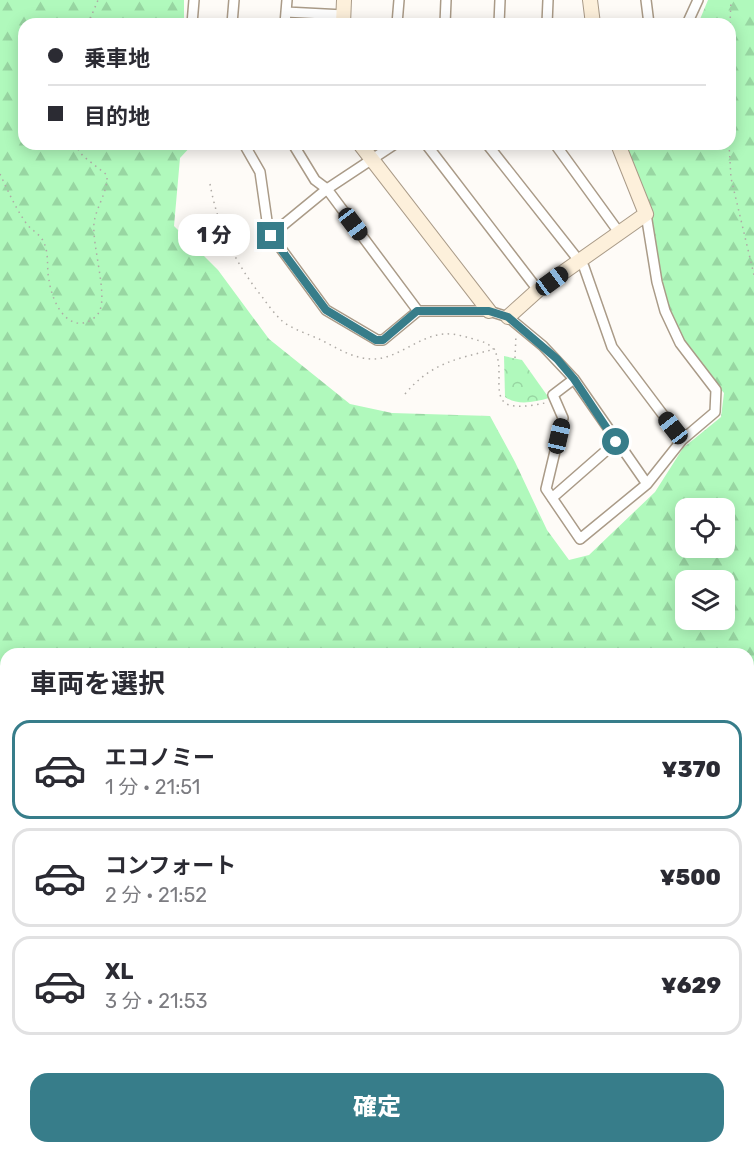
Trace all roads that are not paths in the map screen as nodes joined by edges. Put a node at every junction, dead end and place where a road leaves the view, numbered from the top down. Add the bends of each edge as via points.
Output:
1 (194, 0) edge
2 (234, 0) edge
3 (287, 0) edge
4 (344, 0) edge
5 (399, 0) edge
6 (446, 0) edge
7 (500, 0) edge
8 (548, 0) edge
9 (590, 0) edge
10 (646, 0) edge
11 (698, 0) edge
12 (286, 12) junction
13 (192, 18) edge
14 (232, 18) edge
15 (286, 18) edge
16 (335, 18) edge
17 (343, 18) edge
18 (398, 18) edge
19 (445, 18) edge
20 (500, 18) edge
21 (547, 18) edge
22 (592, 18) edge
23 (648, 18) edge
24 (690, 18) edge
25 (247, 150) edge
26 (297, 150) edge
27 (364, 150) edge
28 (386, 150) edge
29 (431, 150) edge
30 (492, 150) edge
31 (559, 150) edge
32 (620, 150) edge
33 (372, 160) junction
34 (327, 189) junction
35 (646, 214) junction
36 (618, 231) junction
37 (271, 236) junction
38 (579, 261) junction
39 (538, 290) junction
40 (417, 311) junction
41 (489, 311) junction
42 (508, 317) junction
43 (574, 379) junction
44 (682, 440) junction
45 (616, 442) junction
46 (647, 484) junction
47 (552, 498) junction

1 - 13 street
2 - 14 street
3 - 12 street
4 - 17 street
5 - 18 street
6 - 19 street
7 - 20 street
8 - 21 street
9 - 22 street
10 - 23 street
11 - 24 street
12 - 15 street
12 - 16 street
25 - 37 street via 260,172
26 - 34 street via 315,180
27 - 33 street
28 - 33 street
29 - 39 street
30 - 38 street
31 - 36 street
32 - 35 street
33 - 34 street
33 - 41 street
34 - 37 street
34 - 40 street
35 - 36 street
35 - 44 street via 665,311 680,344 716,390 715,412
36 - 38 street
37 - 40 street via 326,310 376,340 383,340
38 - 39 street
38 - 44 street via 612,347
39 - 42 street
40 - 41 street
41 - 42 street
42 - 43 street
43 - 45 street
43 - 47 street via 553,395 563,418 546,489
44 - 46 street
45 - 46 street
45 - 47 street
46 - 47 street via 580,539

